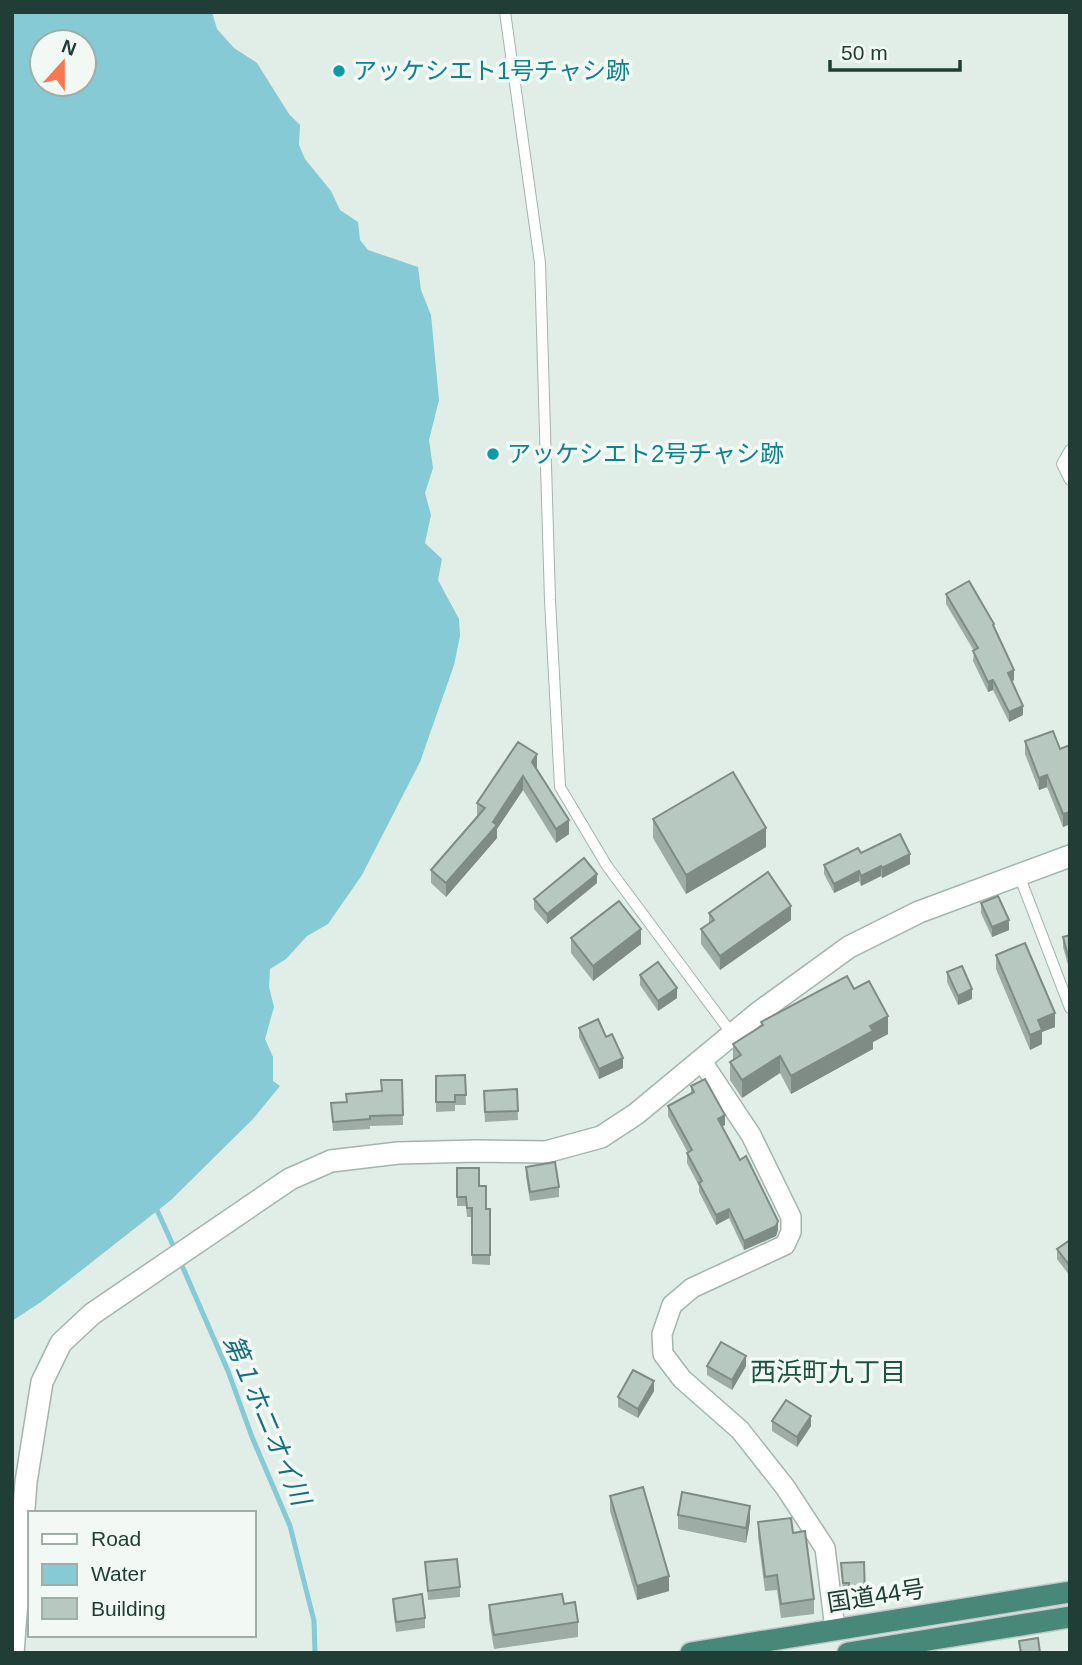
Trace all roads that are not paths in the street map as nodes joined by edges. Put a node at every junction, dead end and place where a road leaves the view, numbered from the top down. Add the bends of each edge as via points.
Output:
1 (505, 12) edge
2 (1070, 450) edge
3 (1070, 480) edge
4 (1070, 856) edge
5 (1019, 875) junction
6 (1070, 1008) edge
7 (732, 1034) junction
8 (701, 1060) junction
9 (1070, 1592) edge
10 (1070, 1617) edge
11 (835, 1629) junction
12 (13, 1653) edge
13 (691, 1653) edge
14 (846, 1653) edge

1 - 7 lane via 540,263 559,787 607,866
2 - 3 lane via 1062,464
4 - 5 street
5 - 6 lane
5 - 7 street via 919,912 849,947
7 - 8 street
8 - 11 street via 751,1135 791,1217 791,1232 785,1245 692,1288 672,1305 662,1334 663,1354 682,1378 740,1430 825,1548
8 - 12 street via 601,1137 546,1152 398,1153 331,1161 290,1179 92,1314 61,1343 42,1382 26,1482
9 - 11 highway, 国道44号
10 - 14 highway
11 - 13 highway, 国道44号
11 - 14 street

